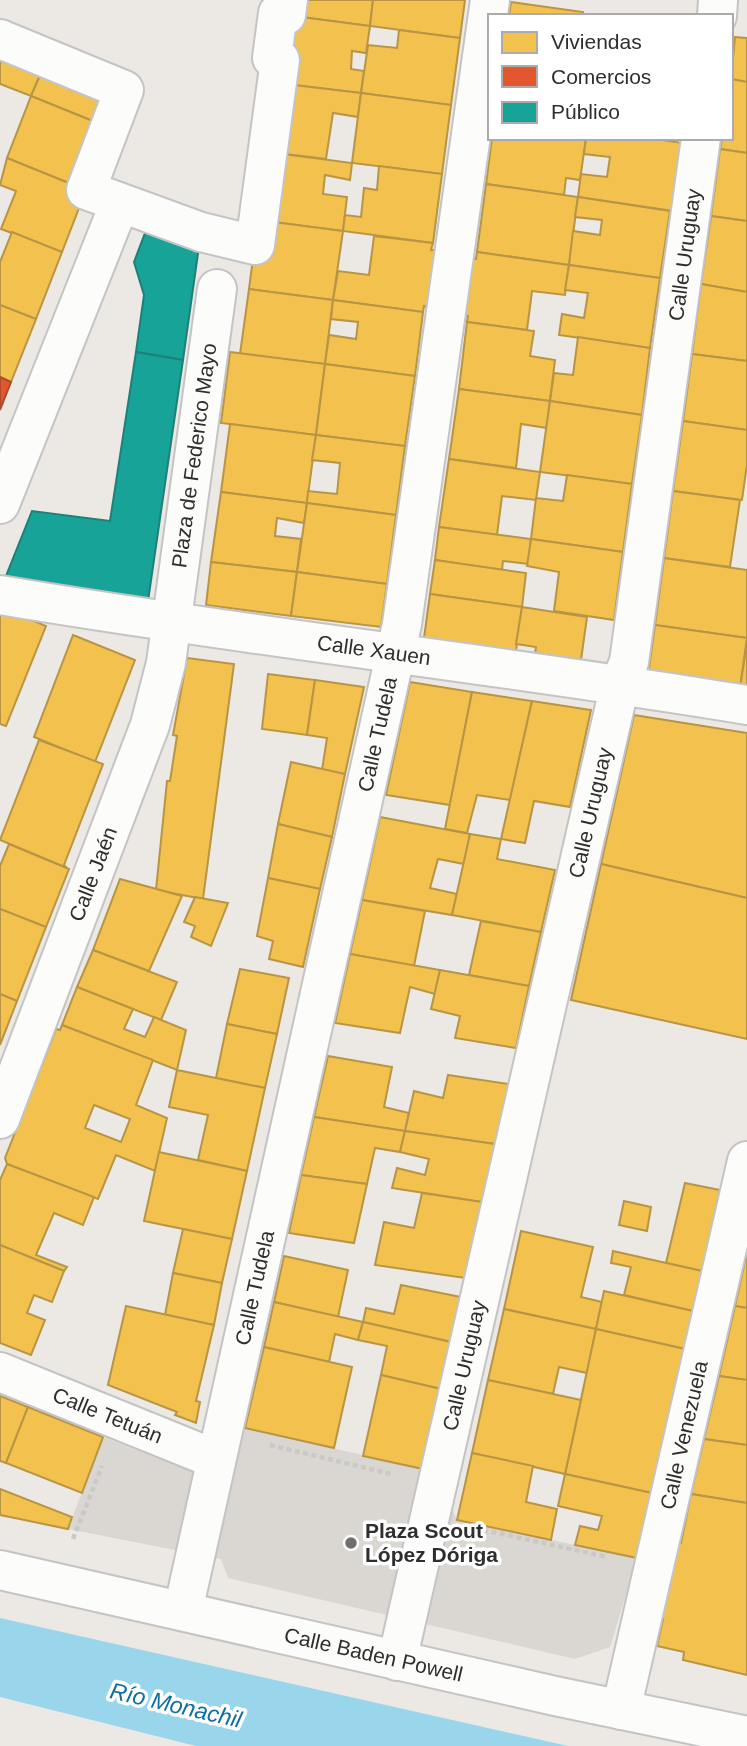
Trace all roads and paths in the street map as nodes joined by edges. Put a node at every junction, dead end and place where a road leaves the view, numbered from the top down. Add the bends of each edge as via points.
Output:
1 (288, 0) edge
2 (489, 0) edge
3 (0, 39) edge
4 (701, 140) edge
5 (117, 210) dead end
6 (217, 289) dead end
7 (0, 504) edge
8 (0, 596) edge
9 (170, 624) junction
10 (394, 653) junction
11 (620, 684) junction
12 (747, 705) edge
13 (0, 1119) edge
14 (747, 1161) edge
15 (0, 1372) edge
16 (266, 1445) dead end
17 (215, 1459) junction
18 (103, 1464) dead end
19 (397, 1475) dead end
20 (466, 1526) dead end
21 (72, 1539) dead end
22 (612, 1558) dead end
23 (0, 1570) edge
24 (183, 1611) junction
25 (397, 1661) junction
26 (621, 1710) junction
27 (747, 1736) edge

1 - 3 street via 286,15 278,13 272,58 280,60 255,245 201,232 86,190 124,90
2 - 10 street, Calle Tudela via 402,624
4 - 11 street, Calle Uruguay via 629,662
5 - 7 street
6 - 9 street, Plaza de Federico Mayo
8 - 9 street, Calle Xauen
9 - 10 street, Calle Xauen
9 - 13 street, Calle Jaén via 166,663 150,724
10 - 11 street, Calle Xauen
10 - 17 street, Calle Tudela
11 - 12 street, Calle Xauen
11 - 25 street, Calle Uruguay
14 - 26 street, Calle Venezuela
15 - 17 street, Calle Tetuán
16 - 19 path
17 - 24 street
18 - 21 path
20 - 22 path
23 - 24 street, Calle Baden Powell
24 - 25 street, Calle Baden Powell
25 - 26 street, Calle Baden Powell
26 - 27 street, Calle Baden Powell

